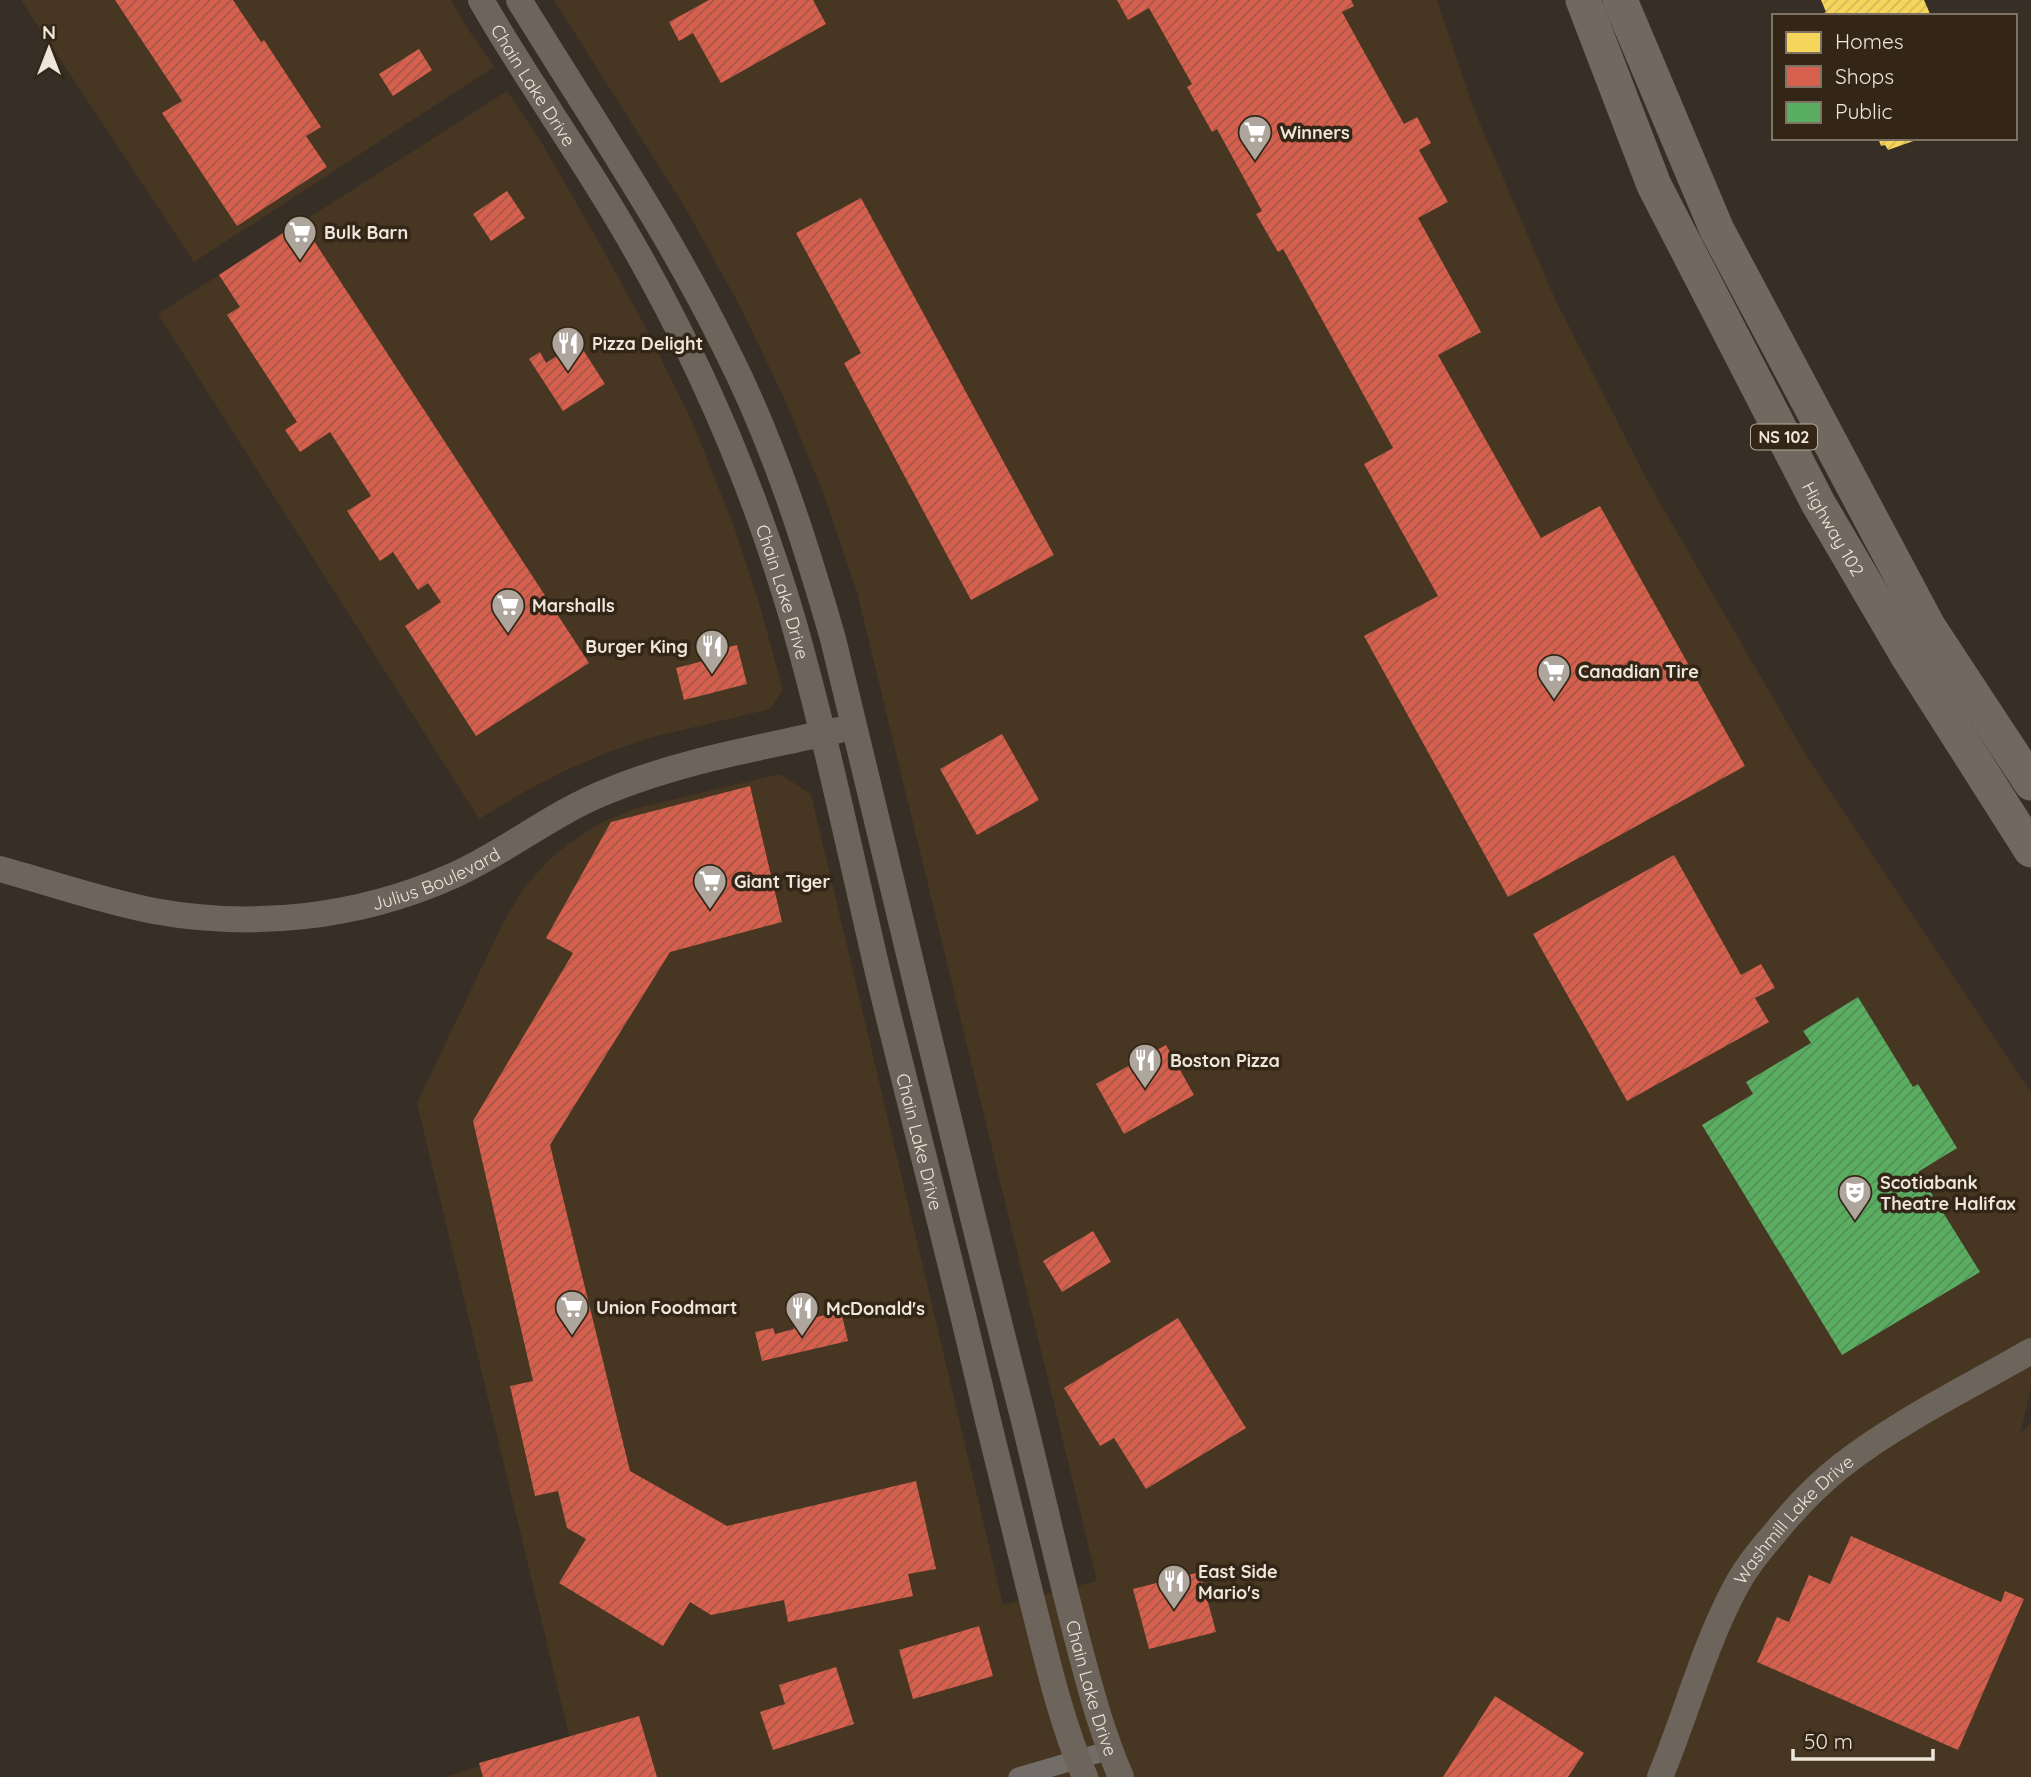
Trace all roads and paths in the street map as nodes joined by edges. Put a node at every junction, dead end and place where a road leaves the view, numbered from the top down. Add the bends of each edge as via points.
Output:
1 (481, 0) edge
2 (519, 0) edge
3 (1575, 0) edge
4 (1583, 0) edge
5 (1620, 0) edge
6 (1654, 185) junction
7 (854, 727) junction
8 (822, 734) junction
9 (2031, 783) edge
10 (2031, 850) edge
11 (0, 869) edge
12 (975, 1230) junction
13 (945, 1237) junction
14 (2031, 1351) edge
15 (1110, 1750) junction
16 (1082, 1768) edge
17 (1018, 1777) edge
18 (1121, 1777) edge
19 (1660, 1777) edge

1 - 8 street, Chain Lake Drive via 626,233 730,439 791,613
2 - 7 street, Chain Lake Drive via 645,199 728,352 762,428 803,544
3 - 6 highway
4 - 6 highway, Highway 102 / NS 102
5 - 9 highway, Highway 102 / NS 102 via 1724,242 1928,626
6 - 10 highway, Highway 102 / NS 102 via 1818,503 1907,655
7 - 8 street, Julius Boulevard
7 - 12 street, Chain Lake Drive
8 - 11 street, Julius Boulevard via 666,769 586,800 499,852 424,888 317,915 234,919 179,915
8 - 13 street, Chain Lake Drive
12 - 13 street
12 - 15 street, Chain Lake Drive via 1068,1604
13 - 16 street, Chain Lake Drive via 1057,1699
14 - 19 street, Washmill Lake Drive via 1896,1428 1841,1466 1796,1507 1735,1587
15 - 16 street
15 - 18 street, Chain Lake Drive
16 - 17 street

